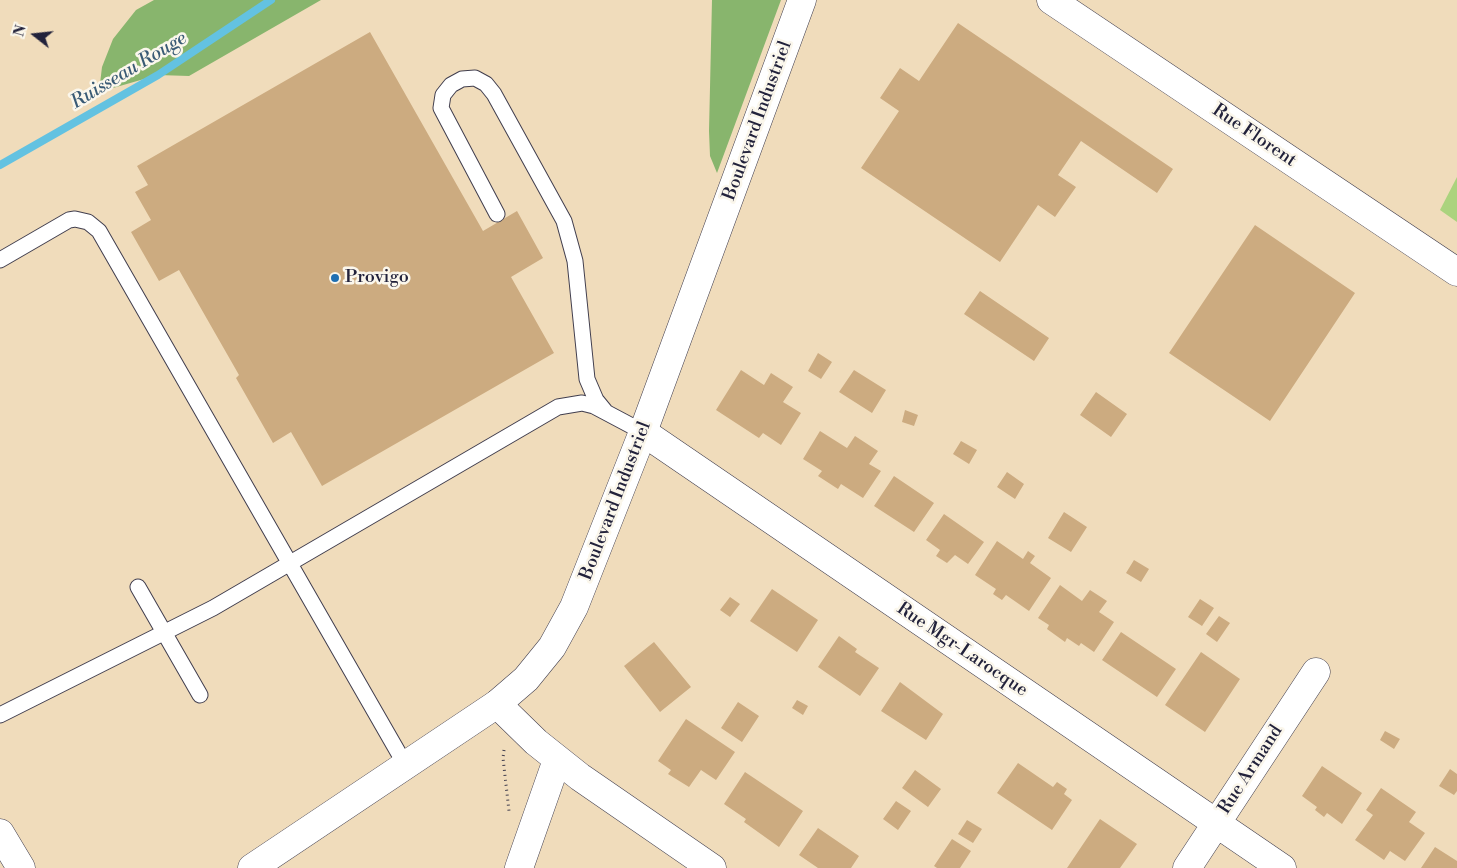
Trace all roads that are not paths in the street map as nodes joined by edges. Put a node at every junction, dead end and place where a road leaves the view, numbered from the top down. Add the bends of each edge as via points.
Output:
1 (802, 0) edge
2 (1050, 0) edge
3 (497, 214) dead end
4 (0, 260) edge
5 (1457, 272) edge
6 (604, 411) junction
7 (643, 432) junction
8 (289, 563) junction
9 (138, 586) dead end
10 (165, 633) junction
11 (1316, 672) dead end
12 (200, 695) dead end
13 (496, 704) junction
14 (0, 716) edge
15 (557, 760) junction
16 (406, 766) junction
17 (1216, 824) junction
18 (0, 833) edge
19 (21, 868) edge
20 (252, 868) edge
21 (519, 868) edge
22 (712, 868) edge
23 (1187, 868) edge
24 (1282, 868) edge

1 - 7 street, Boulevard Industriel
2 - 5 street, Rue Florent
3 - 6 lane via 442,108 443,95 450,85 462,79 475,78 494,94 564,221 575,261 587,379
4 - 8 lane via 68,220 88,222 99,231
6 - 7 lane
6 - 8 lane via 582,403 552,410
7 - 13 street, Boulevard Industriel via 564,627 526,679
7 - 17 street, Rue Mgr-Larocque
8 - 10 lane
8 - 16 lane
9 - 10 lane
10 - 12 lane
10 - 14 lane
11 - 17 street, Rue Armand
13 - 15 street
13 - 16 street, Boulevard Industriel
15 - 21 street
15 - 22 street
16 - 20 street, Boulevard Industriel
17 - 23 street, Rue Armand
17 - 24 street, Rue Mgr-Larocque
18 - 19 street

